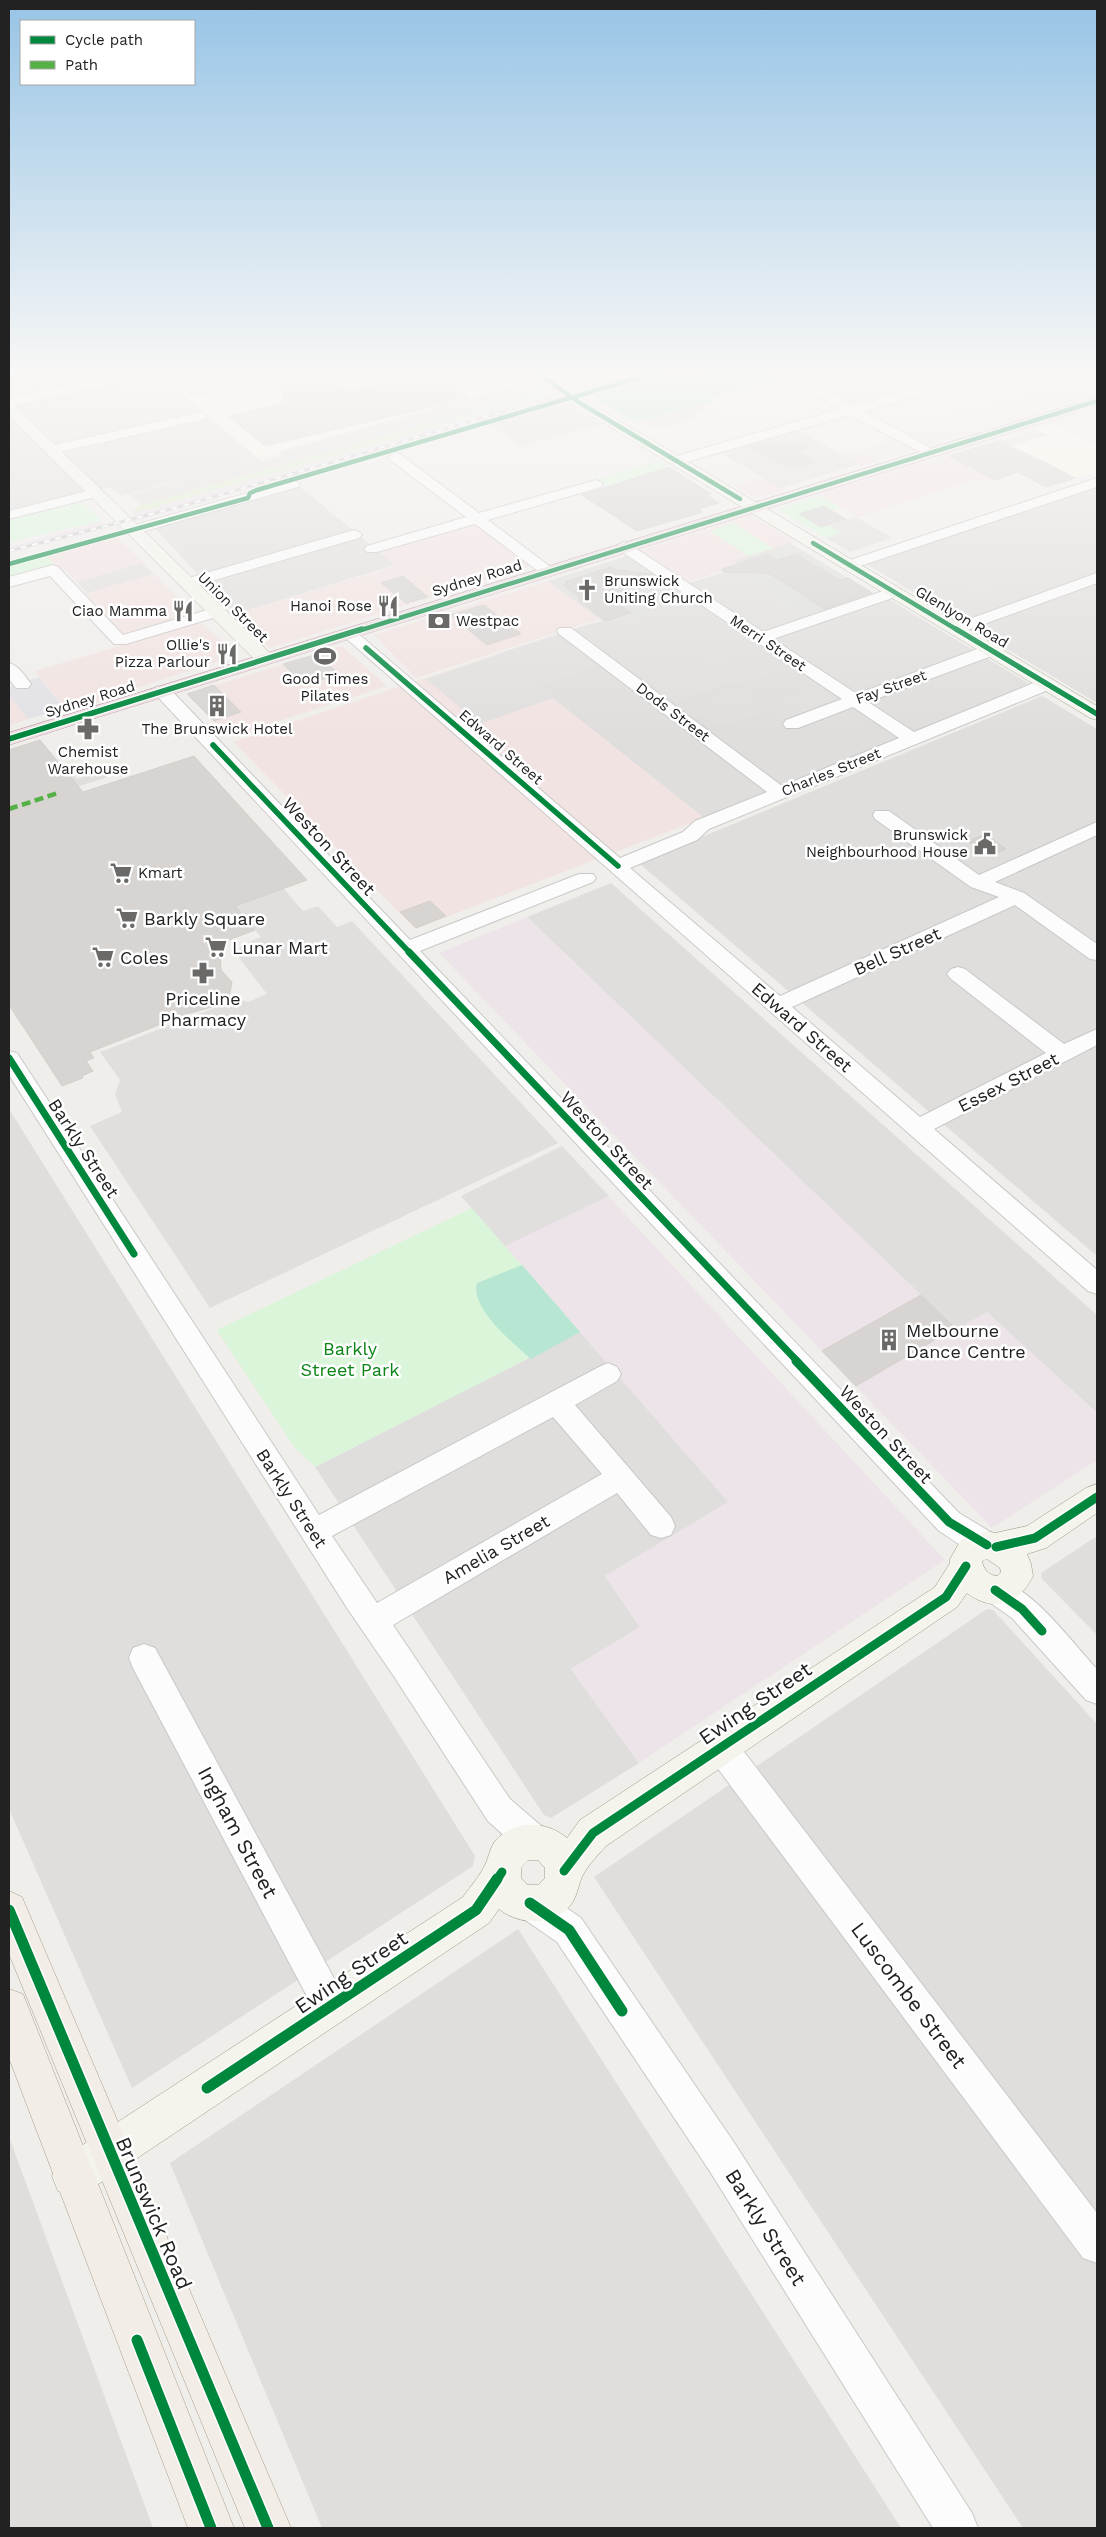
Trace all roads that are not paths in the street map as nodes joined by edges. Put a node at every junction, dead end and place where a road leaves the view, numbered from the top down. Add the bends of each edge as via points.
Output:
1 (94, 493) edge
2 (96, 493) edge
3 (260, 493) edge
4 (443, 493) edge
5 (564, 493) edge
6 (731, 493) edge
7 (797, 493) edge
8 (1063, 493) edge
9 (753, 507) junction
10 (9, 515) edge
11 (477, 519) junction
12 (133, 530) junction
13 (354, 535) dead end
14 (624, 547) junction
15 (372, 549) dead end
16 (849, 565) junction
17 (547, 571) junction
18 (1097, 578) edge
19 (9, 582) edge
20 (188, 583) junction
21 (894, 592) junction
22 (217, 612) junction
23 (956, 629) junction
24 (565, 631) dead end
25 (348, 633) junction
26 (760, 638) junction
27 (991, 650) junction
28 (265, 659) junction
29 (9, 668) edge
30 (22, 684) dead end
31 (1047, 684) junction
32 (162, 691) junction
33 (855, 701) junction
34 (1097, 714) edge
35 (792, 724) dead end
36 (9, 739) edge
37 (913, 739) junction
38 (780, 793) junction
39 (882, 815) dead end
40 (1097, 828) edge
41 (618, 866) junction
42 (586, 878) dead end
43 (978, 884) junction
44 (1017, 897) junction
45 (406, 949) junction
46 (1097, 954) edge
47 (958, 974) dead end
48 (777, 1006) junction
49 (1097, 1036) edge
50 (1062, 1054) junction
51 (9, 1058) edge
52 (918, 1128) junction
53 (1097, 1284) edge
54 (608, 1374) dead end
55 (556, 1402) junction
56 (621, 1477) junction
57 (1097, 1497) edge
58 (661, 1526) dead end
59 (314, 1532) junction
60 (991, 1568) junction
61 (372, 1621) junction
62 (144, 1658) dead end
63 (1097, 1666) edge
64 (1097, 1690) edge
65 (722, 1747) junction
66 (499, 1810) junction
67 (551, 1860) junction
68 (514, 1885) junction
69 (9, 1910) edge
70 (569, 1930) junction
71 (331, 2007) junction
72 (9, 2008) edge
73 (110, 2152) junction
74 (73, 2176) junction
75 (1097, 2244) edge
76 (211, 2528) edge
77 (268, 2528) edge
78 (957, 2528) edge

1 - 10 street
2 - 12 street, Union Street
3 - 12 street
4 - 11 street
5 - 11 street
6 - 9 street, Glenlyon Road
7 - 9 highway, Sydney Road
8 - 16 street
9 - 14 highway, Sydney Road
9 - 16 street, Glenlyon Road
11 - 15 street
11 - 17 street
12 - 20 street, Union Street
13 - 20 street
14 - 17 highway, Sydney Road
14 - 26 street, Merri Street
16 - 21 street, Glenlyon Road
17 - 25 highway, Sydney Road
18 - 23 street
19 - 22 street via 53,570 120,641
20 - 22 street, Union Street
21 - 23 street, Glenlyon Road
21 - 26 street
22 - 28 street, Union Street
23 - 27 street, Glenlyon Road
24 - 38 street, Dods Street
25 - 28 highway, Sydney Road
25 - 41 street, Edward Street
26 - 33 street, Merri Street
27 - 31 street, Glenlyon Road
27 - 33 street, Fay Street
28 - 32 highway, Sydney Road
29 - 30 street
31 - 34 street, Glenlyon Road
31 - 37 street, Charles Street
32 - 36 highway, Sydney Road
32 - 45 street, Weston Street
33 - 35 street, Fay Street
33 - 37 street, Merri Street
37 - 38 street, Charles Street
38 - 41 street, Charles Street via 702,824 690,836
39 - 43 street
40 - 43 street
41 - 48 street, Edward Street
42 - 45 street
43 - 44 street
44 - 46 street
44 - 48 street, Bell Street
45 - 60 street, Weston Street
47 - 50 street
48 - 52 street, Edward Street
49 - 50 street, Essex Street
50 - 52 street, Essex Street
51 - 59 street, Barkly Street
52 - 53 street, Edward Street
54 - 55 street
55 - 56 street
55 - 59 street
56 - 58 street
56 - 61 street, Amelia Street
57 - 60 street
59 - 61 street, Barkly Street
60 - 63 street, Weston Street via 1034,1600
60 - 64 street via 1022,1609
60 - 65 street, Ewing Street
61 - 66 street, Barkly Street via 404,1664
62 - 71 street, Ingham Street
65 - 67 street, Ewing Street
65 - 75 street, Luscombe Street
66 - 67 street, Barkly Street
66 - 68 street, Barkly Street
67 - 68 street via 516,1846
67 - 68 street, Ewing Street via 557,1893 549,1899
67 - 70 street, Barkly Street
68 - 70 street, Barkly Street
68 - 71 street, Ewing Street
69 - 73 main road, Brunswick Road
70 - 78 street, Barkly Street via 722,2157
71 - 73 street, Ewing Street
72 - 74 main road
73 - 74 street, Ewing Street
73 - 77 main road, Brunswick Road
74 - 76 main road

